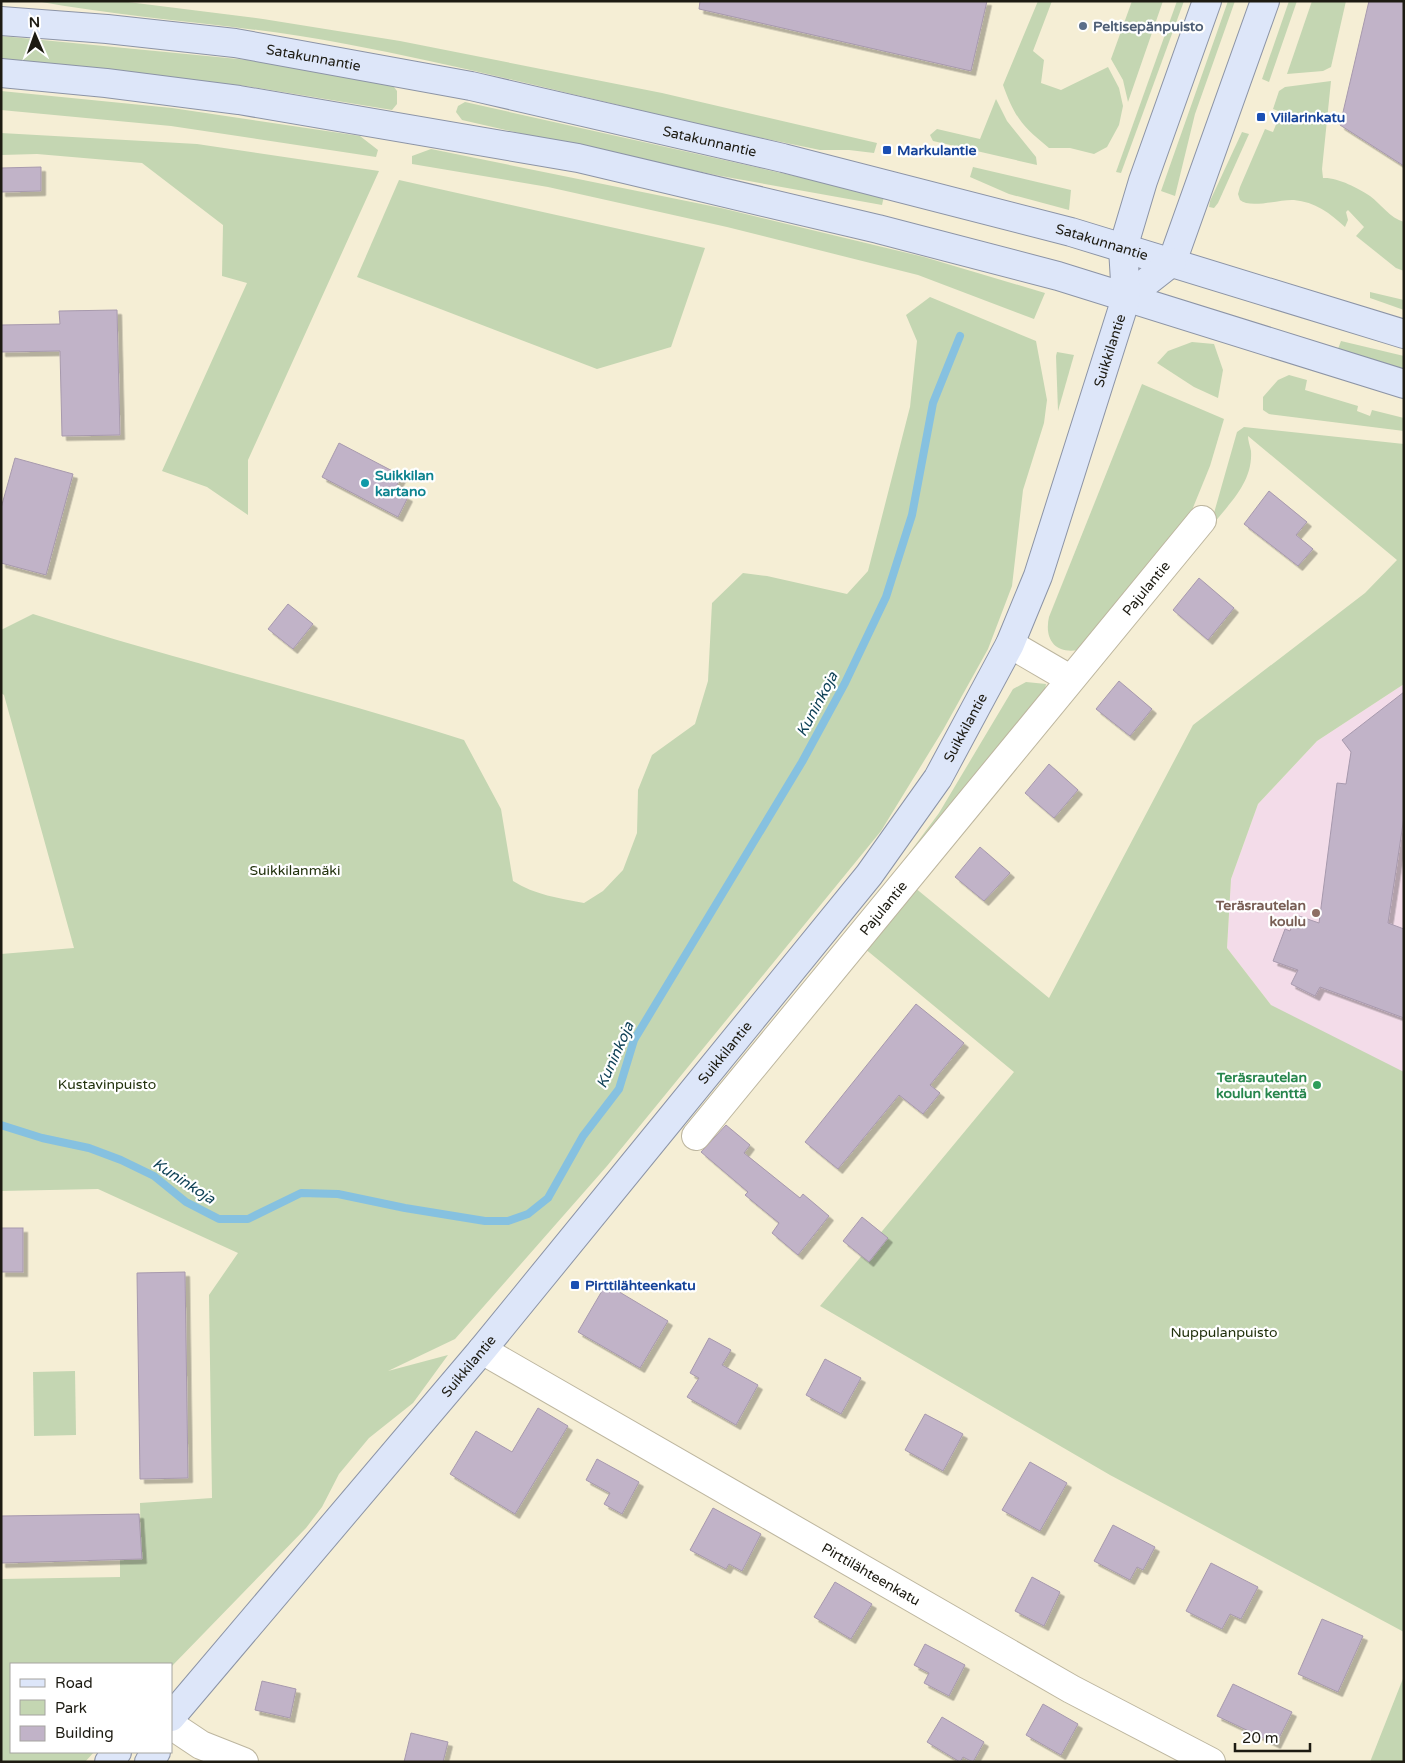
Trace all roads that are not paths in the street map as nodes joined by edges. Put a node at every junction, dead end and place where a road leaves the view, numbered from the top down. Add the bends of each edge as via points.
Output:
1 (1207, 1) edge
2 (1264, 1) edge
3 (1, 21) edge
4 (1, 73) edge
5 (1123, 248) junction
6 (1172, 262) junction
7 (1126, 298) junction
8 (1404, 334) edge
9 (1404, 384) edge
10 (1202, 520) dead end
11 (1010, 644) junction
12 (1070, 679) junction
13 (696, 1136) dead end
14 (482, 1350) junction
15 (172, 1716) edge
16 (172, 1726) edge
17 (244, 1762) edge
18 (1211, 1762) edge

1 - 5 main road
2 - 6 main road
3 - 5 main road, Satakunnantie via 235,44 462,84 783,158
4 - 7 main road via 239,100 578,158 878,229 1058,276
5 - 6 main road, Satakunnantie
5 - 7 main road
6 - 7 main road
6 - 8 main road, Satakunnantie
7 - 9 main road
7 - 11 main road, Suikkilantie via 1038,576
10 - 12 street, Pajulantie
11 - 12 street
11 - 14 main road, Suikkilantie via 938,778 869,875
12 - 13 street, Pajulantie
14 - 15 main road, Suikkilantie
14 - 18 street, Pirttilähteenkatu via 1071,1689
16 - 17 street via 201,1745

